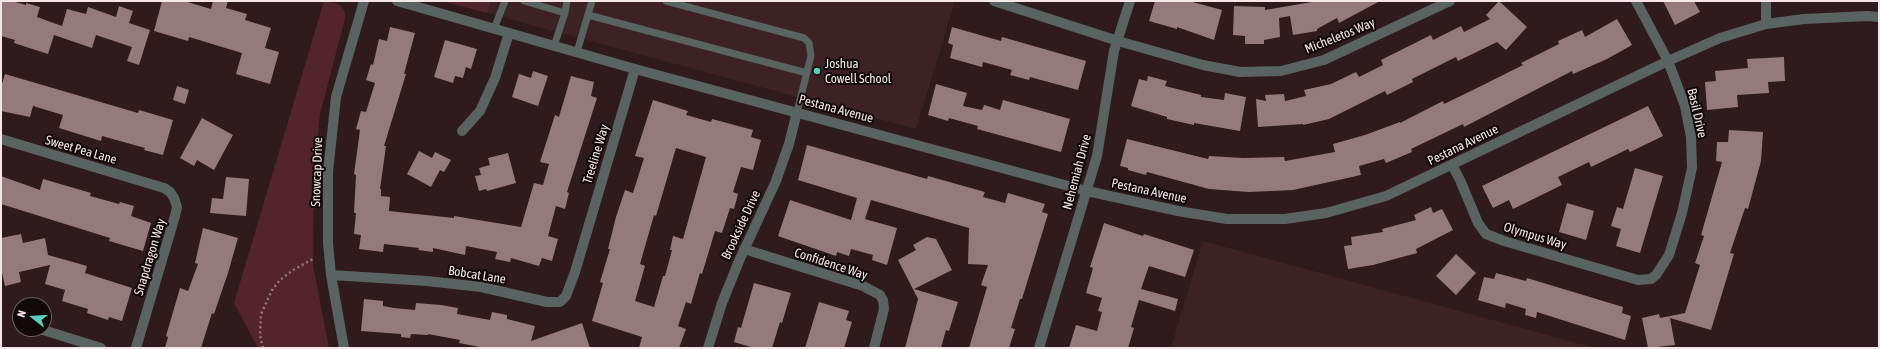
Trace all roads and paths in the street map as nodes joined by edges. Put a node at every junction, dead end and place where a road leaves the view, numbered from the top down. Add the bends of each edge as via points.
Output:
1 (364, 1) edge
2 (397, 1) edge
3 (505, 1) edge
4 (524, 1) edge
5 (567, 1) edge
6 (592, 1) edge
7 (666, 1) edge
8 (994, 1) edge
9 (1130, 1) edge
10 (1450, 1) edge
11 (1636, 1) edge
12 (1766, 1) edge
13 (565, 13) junction
14 (588, 14) junction
15 (1879, 17) edge
16 (1766, 24) junction
17 (494, 29) junction
18 (509, 33) junction
19 (1118, 41) junction
20 (554, 46) junction
21 (577, 52) junction
22 (1668, 61) junction
23 (635, 69) junction
24 (807, 74) junction
25 (797, 112) junction
26 (462, 131) dead end
27 (1, 140) edge
28 (1452, 165) junction
29 (154, 185) joint
30 (1087, 191) junction
31 (581, 248) joint
32 (744, 250) junction
33 (313, 259) dead end
34 (331, 276) junction
35 (1651, 279) joint
36 (52, 333) edge
37 (101, 348) edge
38 (136, 348) edge
39 (263, 348) edge
40 (344, 348) edge
41 (708, 348) edge
42 (874, 348) edge
43 (1039, 348) edge

1 - 34 street, Snowcap Drive via 336,97 330,143 328,243
2 - 17 street, Pestana Avenue
3 - 17 lane
4 - 13 lane
5 - 13 lane
6 - 14 lane
7 - 24 lane via 804,38 811,49
8 - 19 street, Micheletos Way
9 - 19 street, Nehemiah Drive
10 - 19 street, Micheletos Way via 1324,60 1281,71 1240,72 1210,67
11 - 22 street, Basil Drive
12 - 16 street
13 - 20 lane
14 - 21 lane
14 - 24 lane
15 - 16 street, Pestana Avenue via 1804,19
16 - 22 street, Pestana Avenue via 1720,38
17 - 18 street, Pestana Avenue
18 - 20 street, Pestana Avenue
18 - 26 street via 495,78 480,111
19 - 30 street, Nehemiah Drive via 1110,70 1097,156
20 - 21 street, Pestana Avenue
21 - 23 street, Pestana Avenue
22 - 28 street, Pestana Avenue
22 - 35 street, Basil Drive via 1684,106 1691,137 1692,168 1669,255 1663,267
23 - 25 street, Pestana Avenue
23 - 31 street, Treeline Way
24 - 25 lane
25 - 30 street, Pestana Avenue
25 - 32 street, Brookside Drive via 776,181
27 - 29 street, Sweet Pea Lane
28 - 30 street, Pestana Avenue via 1386,196 1326,213 1285,219 1227,219
28 - 35 street, Olympus Way via 1478,223 1486,234 1638,280
29 - 38 street, Snapdragon Way via 170,192 177,207
30 - 43 street, Nehemiah Drive
31 - 34 street, Bobcat Lane via 566,296 560,302 547,302 481,287 427,281
32 - 41 street, Brookside Drive via 722,303
32 - 42 street, Confidence Way via 863,286 880,295 884,313
33 - 39 path via 293,270 272,290 261,314 260,336
34 - 40 street, Snowcap Drive
36 - 37 street

